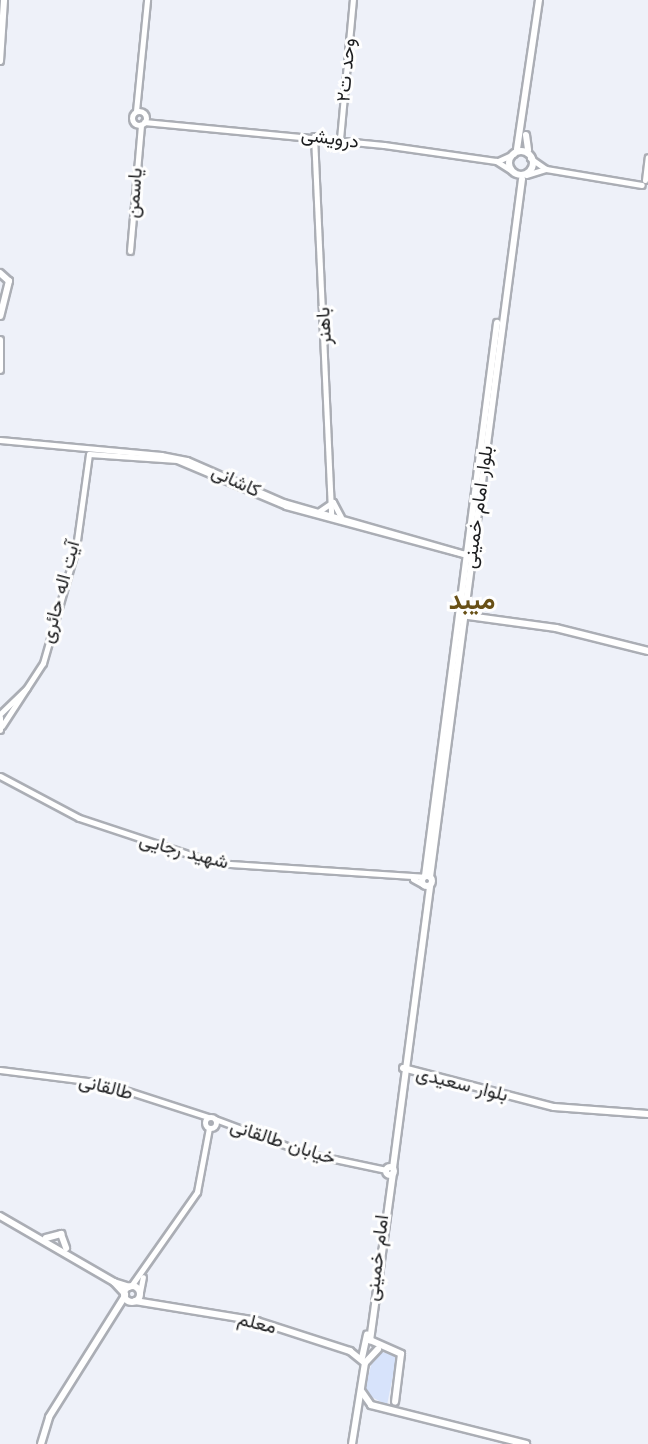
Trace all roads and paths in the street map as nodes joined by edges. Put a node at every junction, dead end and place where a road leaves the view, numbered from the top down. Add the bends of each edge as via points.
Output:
1 (4, 0) edge
2 (147, 0) edge
3 (353, 0) edge
4 (541, 0) edge
5 (0, 61) edge
6 (141, 112) junction
7 (164, 120) junction
8 (140, 123) junction
9 (304, 134) junction
10 (314, 136) junction
11 (324, 137) junction
12 (340, 139) junction
13 (315, 145) junction
14 (528, 150) junction
15 (516, 152) junction
16 (648, 157) edge
17 (530, 158) junction
18 (496, 161) junction
19 (545, 169) junction
20 (519, 176) junction
21 (645, 182) edge
22 (648, 191) edge
23 (130, 251) dead end
24 (0, 273) edge
25 (0, 316) edge
26 (0, 340) edge
27 (1, 352) edge
28 (0, 370) edge
29 (0, 442) edge
30 (75, 450) junction
31 (89, 453) junction
32 (333, 502) junction
33 (314, 512) junction
34 (331, 516) junction
35 (346, 522) junction
36 (467, 556) junction
37 (465, 604) junction
38 (474, 616) junction
39 (462, 617) junction
40 (648, 652) edge
41 (0, 716) edge
42 (1, 728) edge
43 (0, 774) edge
44 (426, 881) junction
45 (406, 1066) junction
46 (0, 1071) edge
47 (648, 1112) edge
48 (210, 1119) junction
49 (222, 1122) joint
50 (390, 1171) junction
51 (0, 1216) edge
52 (44, 1238) junction
53 (69, 1252) junction
54 (144, 1275) junction
55 (114, 1282) junction
56 (130, 1286) junction
57 (140, 1293) junction
58 (125, 1295) junction
59 (133, 1301) junction
60 (162, 1304) junction
61 (367, 1343) junction
62 (378, 1347) junction
63 (350, 1351) junction
64 (363, 1361) junction
65 (360, 1396) junction
66 (395, 1402) junction
67 (371, 1405) junction
68 (382, 1408) junction
69 (403, 1412) junction
70 (42, 1444) edge
71 (354, 1444) edge
72 (526, 1444) edge

1 - 5 main road
2 - 6 street
3 - 12 street, وحد ت۲
4 - 14 main road
4 - 15 main road
6 - 7 street
6 - 8 street
6 - 8 street
7 - 8 street
7 - 9 street, درویشی
8 - 23 street, یاسمن
9 - 10 street, درویشی
9 - 13 street
10 - 11 street, درویشی
10 - 13 street, باهنر
11 - 12 street, درویشی
11 - 13 street
12 - 18 street, درویشی
13 - 32 street, باهنر
14 - 15 main road
14 - 17 main road
15 - 18 street
15 - 20 main road
16 - 21 street
17 - 19 street
17 - 20 main road
18 - 20 street
19 - 20 street
19 - 21 street
20 - 36 main road, بلوار امام خمینی
21 - 22 street
24 - 25 main road via 9,281
26 - 27 main road
27 - 28 main road
29 - 30 street, کاشانی
29 - 31 street, کاشانی
30 - 31 street, کاشانی
30 - 31 street
31 - 33 street, کاشانی via 187,460
31 - 41 street, آیت اله حائری via 74,548 46,645 20,699
31 - 42 street, آیت اله حائری via 76,548 48,648 26,696
32 - 33 street
32 - 34 street, باهنر
32 - 35 street
33 - 34 street, کاشانی
33 - 35 street, کاشانی
34 - 35 street, کاشانی
35 - 36 street, کاشانی
36 - 37 main road, بلوار امام خمینی
36 - 39 main road, بلوار امام خمینی
37 - 38 main road
37 - 39 main road, بلوار امام خمینی
38 - 39 main road
38 - 40 main road via 556,628
39 - 44 main road, بلوار امام خمینی
41 - 42 main road
43 - 44 street, شهید رجایی via 79,818 215,863
44 - 45 main road, بلوار امام خمینی
45 - 47 main road, بلوار سعیدی via 490,1088 602,1109
45 - 50 main road, بلوار امام خمینی
45 - 50 main road, بلوار امام خمینی
46 - 48 street, طالقانی via 97,1083
48 - 49 street, طالقانی
48 - 54 street via 197,1192
49 - 50 street, خیابان طالقانی via 306,1153
50 - 61 main road, امام خمینی
51 - 52 main road
52 - 53 main road
52 - 53 main road via 61,1234
53 - 55 main road
54 - 56 street
54 - 57 street
55 - 56 main road
55 - 58 main road
56 - 57 main road
56 - 58 main road
57 - 59 main road
57 - 60 main road
58 - 59 main road
58 - 70 main road via 49,1417
59 - 60 main road
59 - 70 main road via 56,1412
60 - 63 main road, معلم via 245,1318
61 - 62 main road
61 - 63 main road
61 - 64 main road, امام خمینی
62 - 64 main road
62 - 66 main road via 401,1354
63 - 64 main road, معلم
64 - 65 main road, امام خمینی
65 - 67 main road
65 - 71 main road
66 - 68 main road
66 - 69 main road
67 - 68 main road
67 - 71 main road via 359,1412
68 - 69 main road
69 - 72 main road

